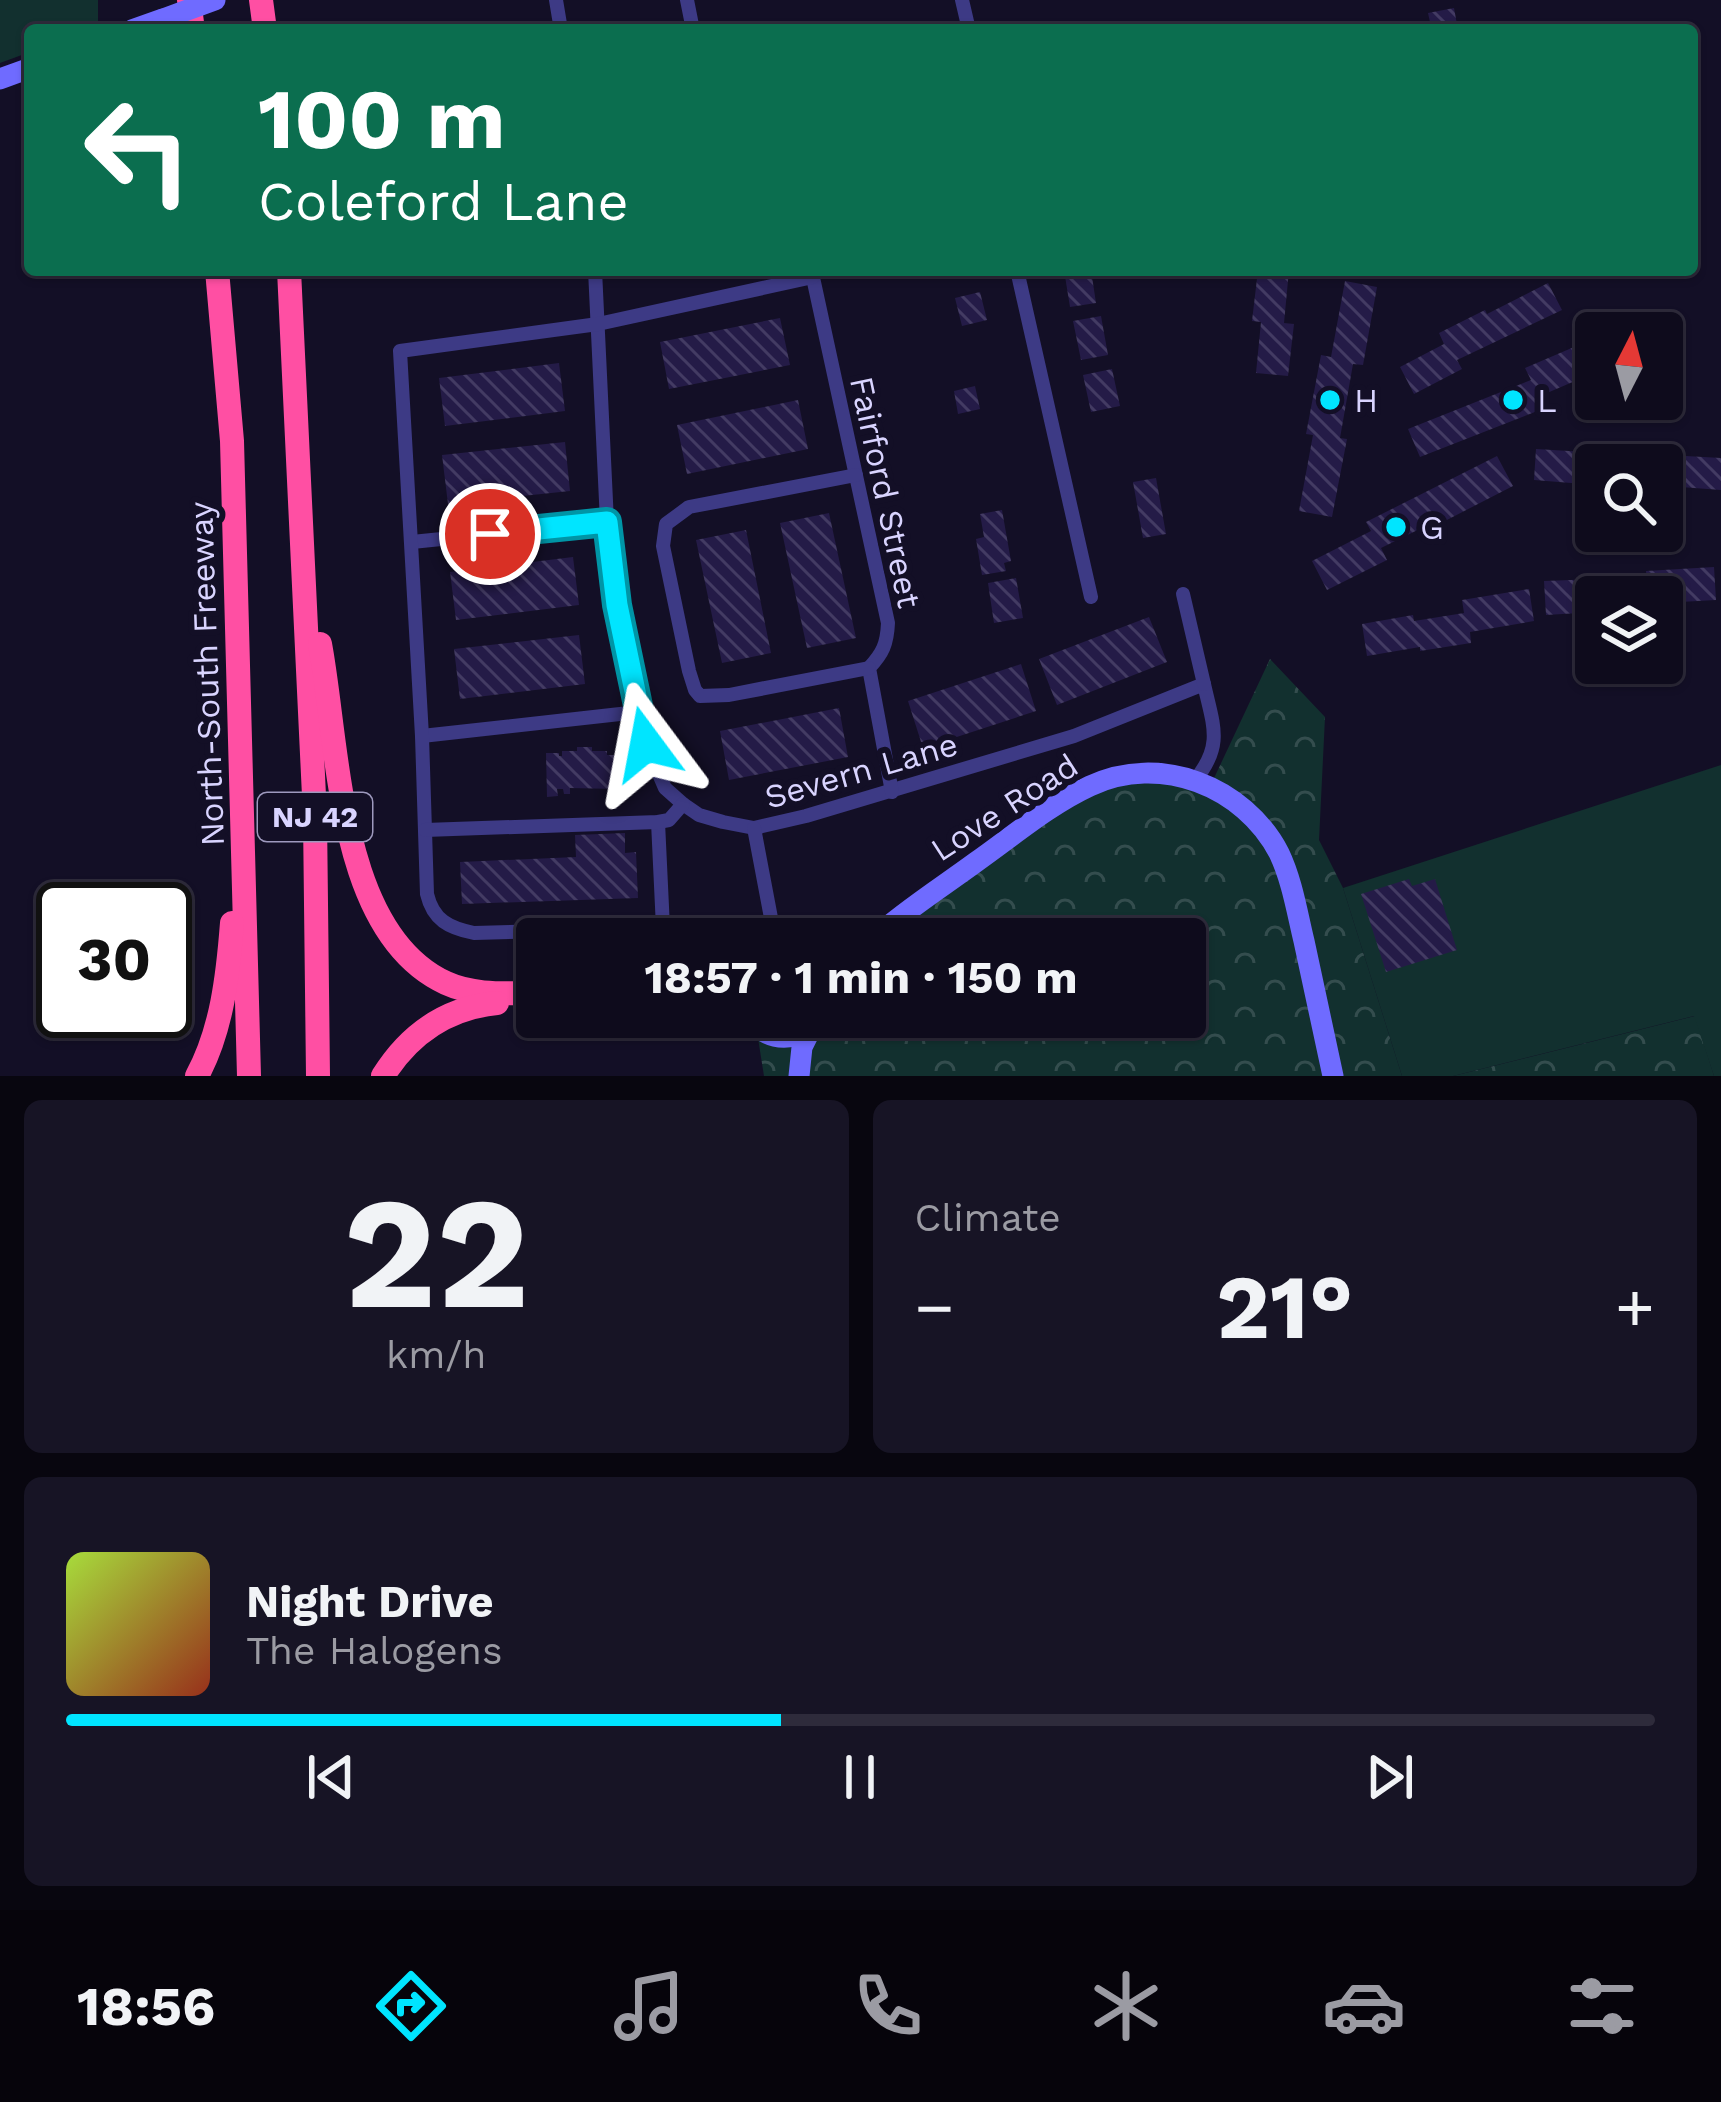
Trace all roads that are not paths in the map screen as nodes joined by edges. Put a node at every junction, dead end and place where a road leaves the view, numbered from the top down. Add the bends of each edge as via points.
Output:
1 (214, 0) edge
2 (149, 24) edge
3 (218, 276) edge
4 (289, 276) edge
5 (596, 276) edge
6 (800, 276) edge
7 (814, 276) edge
8 (1017, 276) edge
9 (598, 324) junction
10 (856, 476) junction
11 (607, 522) junction
12 (412, 542) junction
13 (304, 559) junction
14 (1184, 594) dead end
15 (1091, 597) dead end
16 (868, 668) junction
17 (1204, 684) junction
18 (638, 712) junction
19 (422, 736) junction
20 (242, 771) junction
21 (1195, 780) junction
22 (892, 792) junction
23 (683, 804) junction
24 (658, 822) junction
25 (754, 828) junction
26 (425, 830) junction
27 (772, 918) edge
28 (898, 918) edge
29 (516, 992) edge
30 (516, 1003) edge
31 (766, 1038) edge
32 (807, 1038) edge
33 (197, 1076) edge
34 (249, 1076) edge
35 (318, 1076) edge
36 (383, 1076) edge
37 (796, 1076) edge
38 (1333, 1076) edge

1 - 2 street, bridge
3 - 20 highway, North-South Freeway / NJ 42 via 232,441
4 - 13 highway, NJ 42
5 - 9 street
6 - 9 street
7 - 10 street, Fairford Street
8 - 15 street
9 - 11 street
9 - 12 street via 400,351
10 - 16 street, Fairford Street via 887,623 883,653
10 - 16 street via 689,507 666,524 663,546 700,696
11 - 12 street
11 - 18 street
12 - 19 street
13 - 29 highway via 340,793 375,906 420,967 472,991
13 - 35 highway, NJ 42
14 - 17 street
16 - 22 street, Fairford Street
17 - 21 street via 1214,752
17 - 22 street, Severn Lane via 1074,736
18 - 19 street
18 - 23 street via 655,770
19 - 26 street
20 - 33 highway via 230,945 219,1017
20 - 34 highway, North-South Freeway / NJ 42
21 - 28 street, Love Road via 1137,774 1092,784
21 - 38 street, Love Road via 1244,809 1277,850
22 - 25 street, Severn Lane
23 - 24 street
23 - 25 street, Severn Lane
24 - 26 street
24 - 26 street via 663,928 457,930 430,909
25 - 27 street
30 - 36 highway via 456,1010 416,1035
31 - 37 street
32 - 37 street

